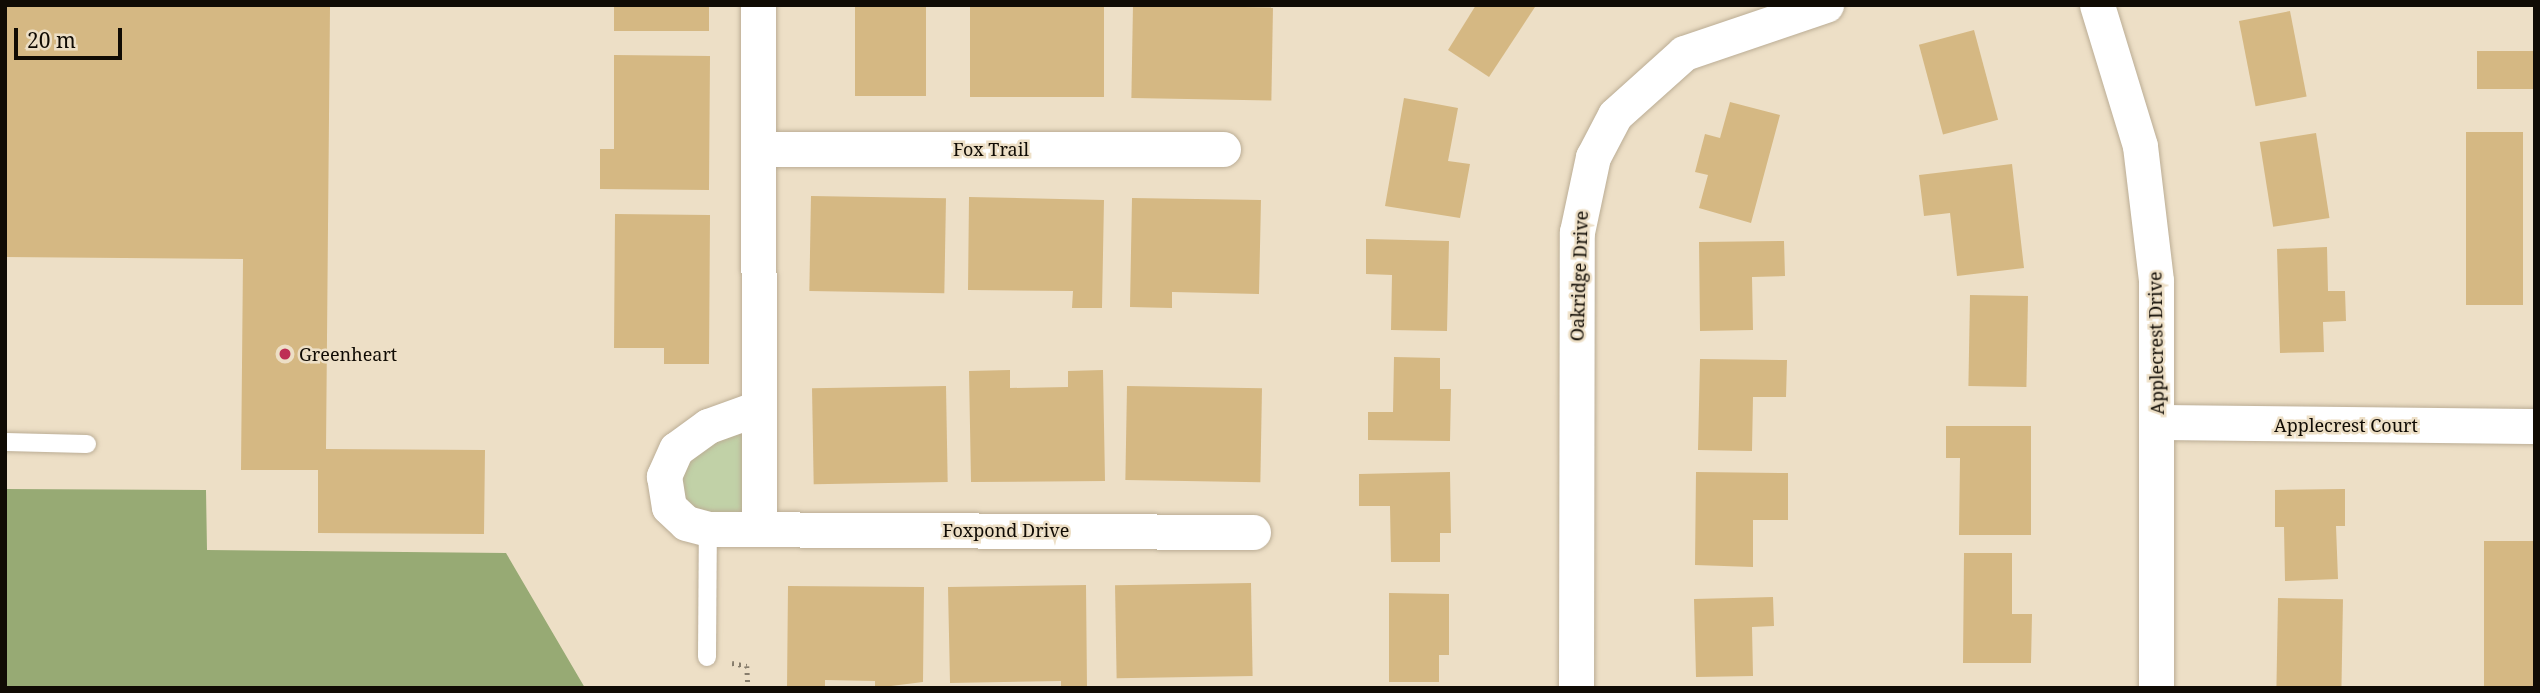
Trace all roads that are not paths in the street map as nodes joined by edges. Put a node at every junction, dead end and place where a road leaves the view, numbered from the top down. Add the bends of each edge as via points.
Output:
1 (758, 5) edge
2 (1826, 5) edge
3 (2097, 5) edge
4 (758, 149) junction
5 (1223, 149) dead end
6 (758, 408) junction
7 (2157, 422) junction
8 (2535, 426) edge
9 (5, 442) edge
10 (86, 444) dead end
11 (708, 528) junction
12 (759, 528) junction
13 (1253, 532) dead end
14 (707, 657) dead end
15 (1576, 688) edge
16 (2156, 688) edge

1 - 4 street
2 - 15 street, Oakridge Drive via 1684,53 1615,115 1593,157 1577,232
3 - 7 street, Applecrest Drive via 2140,146 2151,219
4 - 5 street, Fox Trail
4 - 6 street
6 - 11 street via 708,426 676,449 664,476 670,507 685,523
6 - 12 street
7 - 8 street, Applecrest Court
7 - 16 street, Applecrest Drive
9 - 10 lane
11 - 12 street, Foxpond Drive
11 - 14 lane
12 - 13 street, Foxpond Drive

